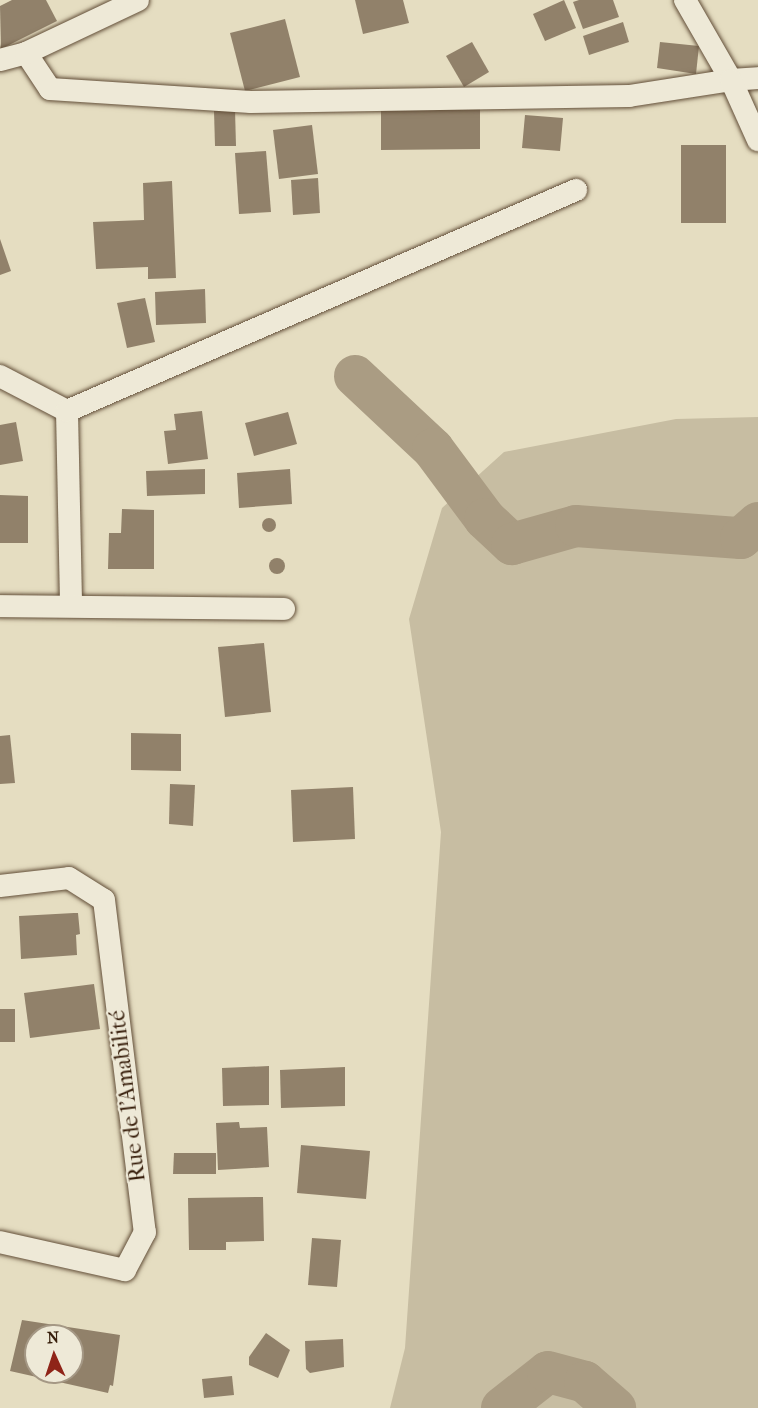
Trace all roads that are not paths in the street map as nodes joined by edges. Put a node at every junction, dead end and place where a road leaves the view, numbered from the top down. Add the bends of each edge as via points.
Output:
1 (138, 0) edge
2 (685, 0) edge
3 (26, 53) junction
4 (0, 60) edge
5 (758, 78) edge
6 (731, 80) junction
7 (758, 140) edge
8 (576, 190) dead end
9 (0, 376) edge
10 (67, 411) junction
11 (71, 605) junction
12 (0, 606) edge
13 (284, 609) dead end
14 (0, 886) edge
15 (0, 1242) edge

1 - 3 street
2 - 6 street
3 - 4 street
3 - 6 street via 50,89 251,102 628,96
5 - 6 street
6 - 7 street
8 - 10 street
9 - 10 street
10 - 11 street
11 - 12 street
11 - 13 street
14 - 15 street, Rue de l'Amabilité via 69,878 104,900 145,1232 125,1270

